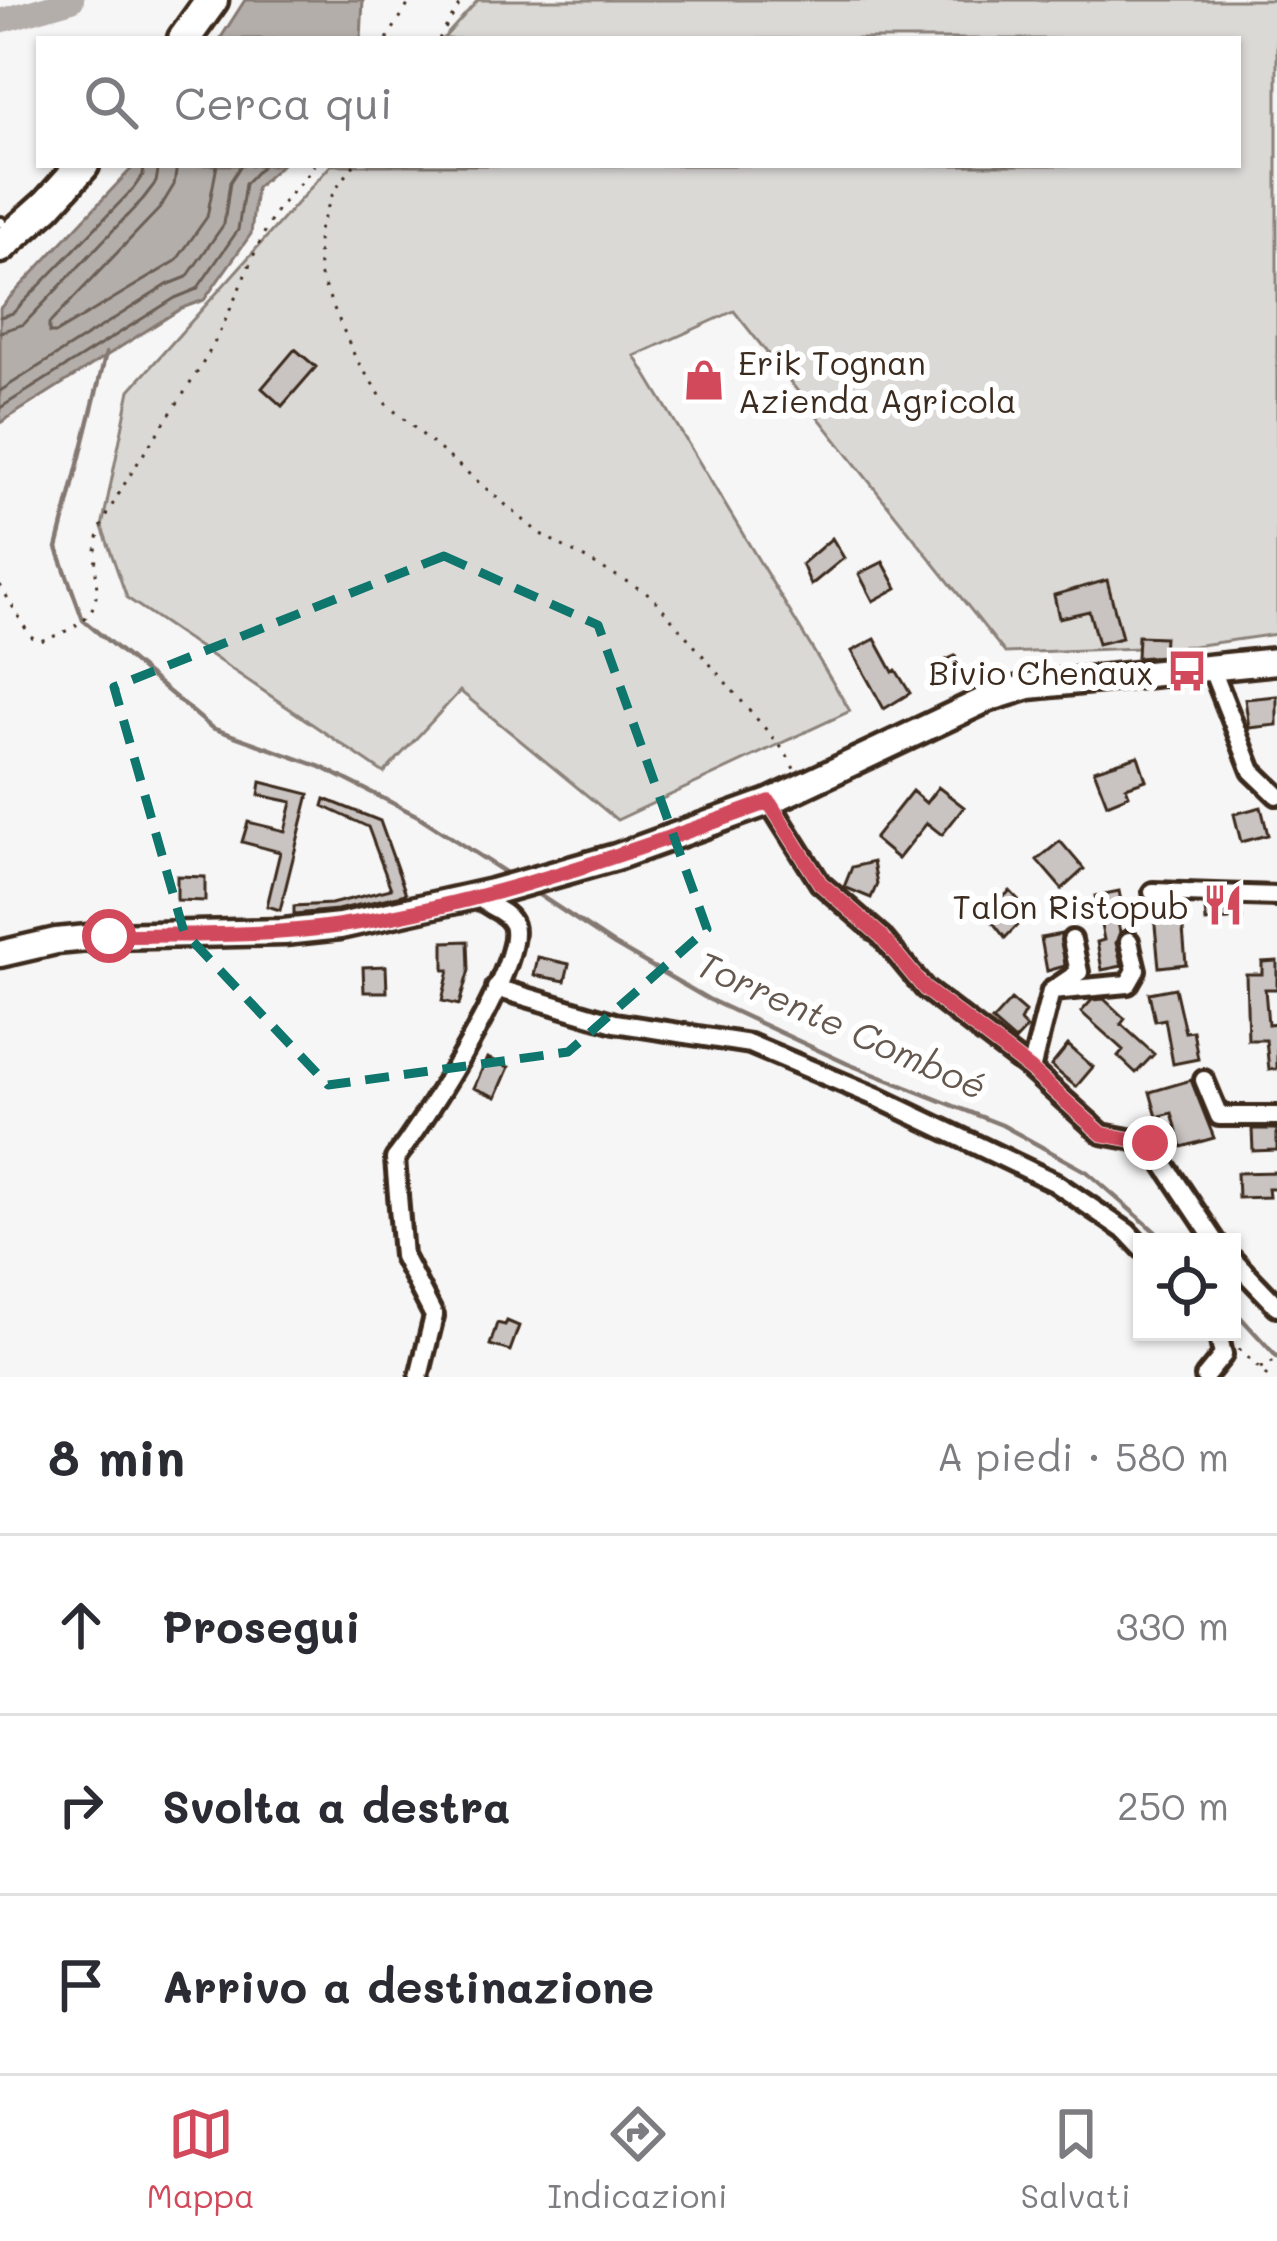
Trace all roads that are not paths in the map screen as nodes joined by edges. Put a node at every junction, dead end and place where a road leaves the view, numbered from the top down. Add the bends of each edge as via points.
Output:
1 (190, 0) edge
2 (212, 0) edge
3 (164, 36) edge
4 (186, 36) edge
5 (57, 168) edge
6 (80, 168) edge
7 (0, 222) edge
8 (0, 247) edge
9 (1277, 661) edge
10 (1211, 667) junction
11 (1277, 795) edge
12 (769, 802) junction
13 (1154, 892) dead end
14 (485, 894) junction
15 (1277, 896) edge
16 (1072, 940) dead end
17 (1130, 940) dead end
18 (0, 954) edge
19 (496, 988) junction
20 (1051, 991) junction
21 (1031, 1070) junction
22 (1204, 1080) dead end
23 (1277, 1116) edge
24 (1210, 1233) edge
25 (1133, 1239) edge
26 (1241, 1268) edge
27 (1277, 1306) edge
28 (1220, 1341) edge
29 (419, 1377) edge
30 (1205, 1377) edge

1 - 3 highway
2 - 4 highway
5 - 7 highway
6 - 8 highway
9 - 10 main road
10 - 11 street via 1252,771
10 - 12 main road via 1029,686
12 - 14 main road
12 - 21 street via 820,883 881,936 925,989
13 - 15 street
14 - 18 main road via 322,928 109,936
14 - 19 street via 481,902 514,926 512,957
16 - 20 street via 1079,972
17 - 20 street via 1136,970 1128,984
19 - 25 street via 615,1023 751,1044 1054,1181
19 - 29 street via 395,1160 403,1256 434,1316
20 - 21 street
21 - 24 street via 1102,1134 1150,1143
22 - 23 street via 1219,1116
26 - 27 street
28 - 30 street via 1222,1355

